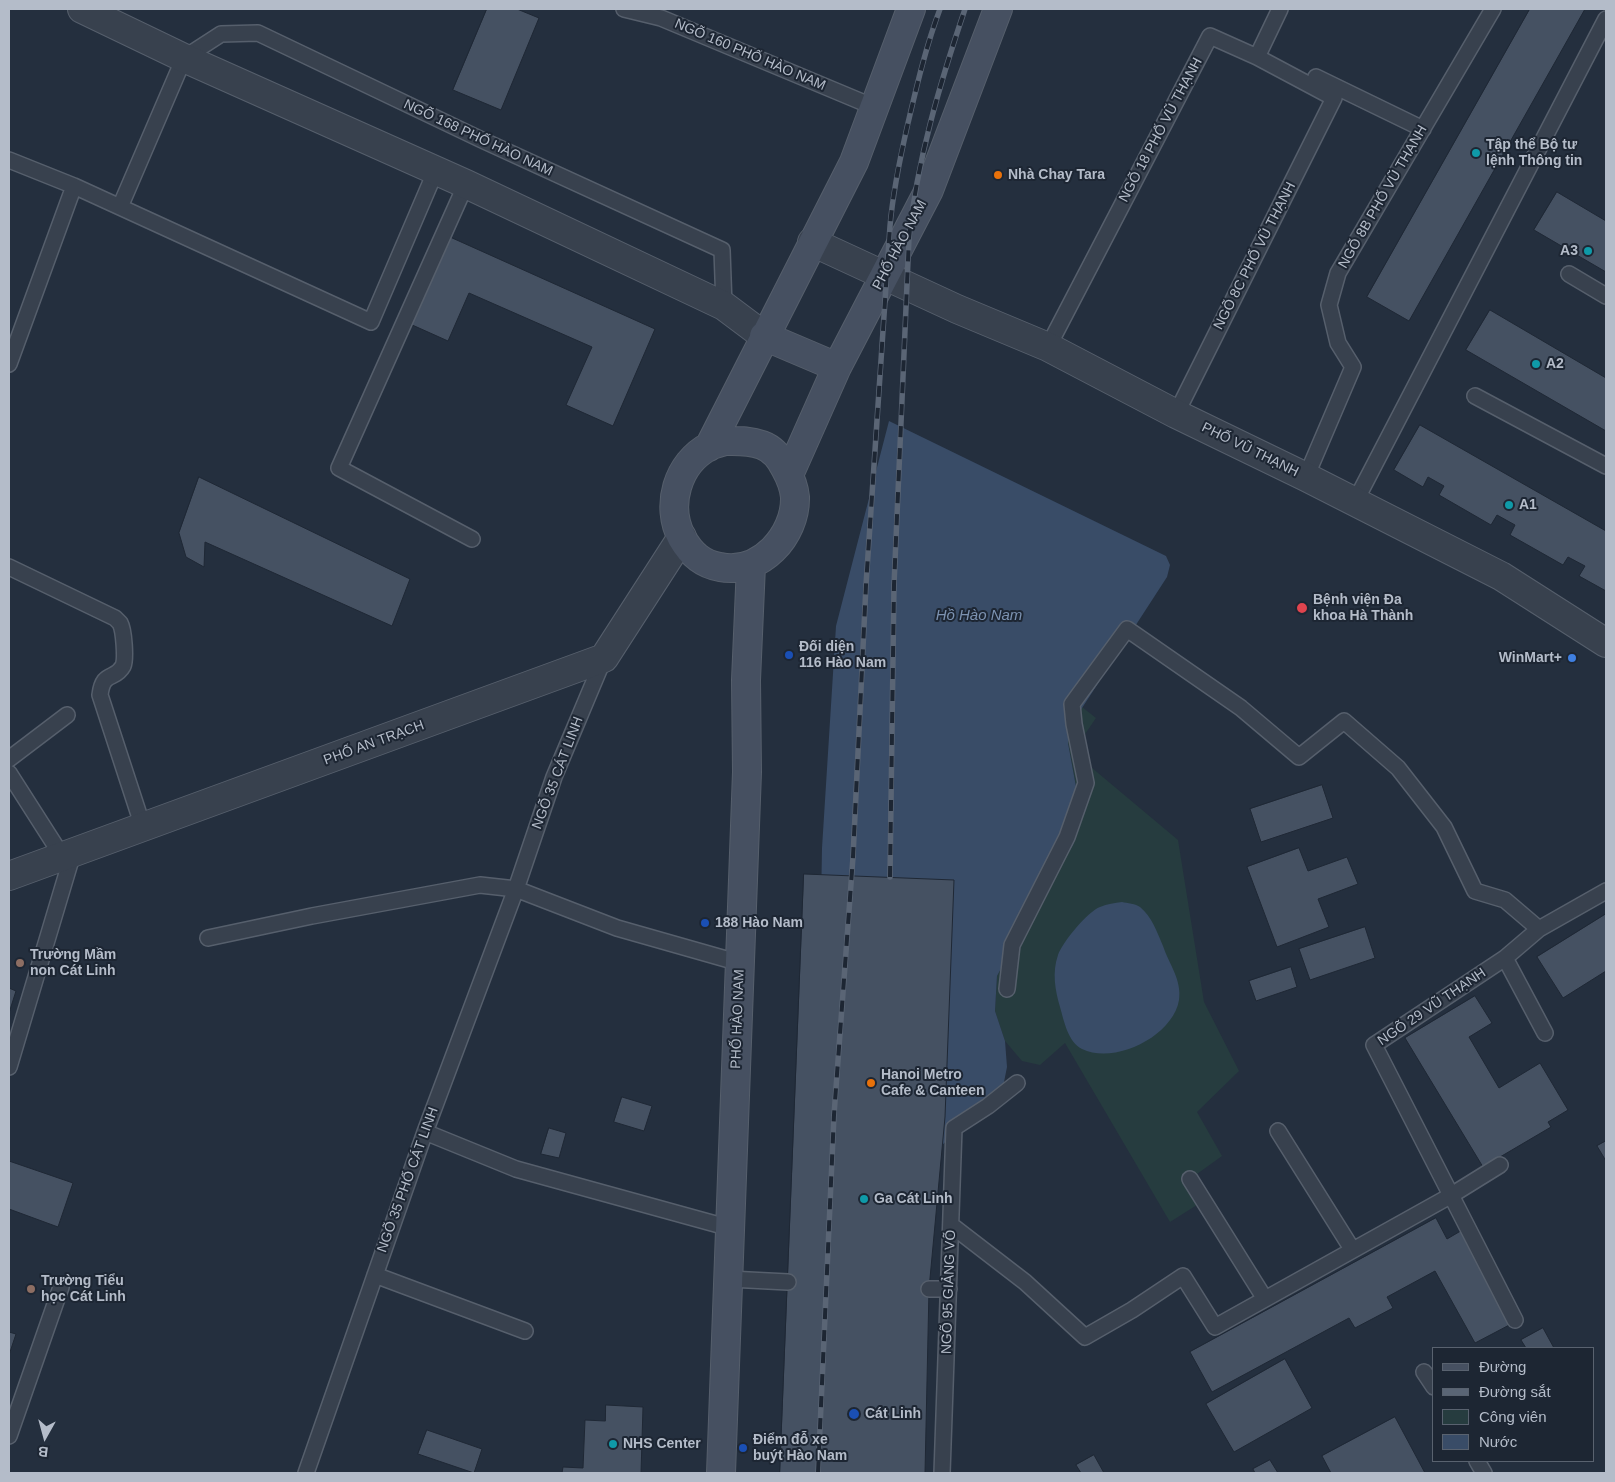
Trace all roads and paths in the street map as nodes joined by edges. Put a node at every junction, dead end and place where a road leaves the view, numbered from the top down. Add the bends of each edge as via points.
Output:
1 (82, 9) edge
2 (624, 9) edge
3 (911, 9) edge
4 (998, 9) edge
5 (1280, 9) edge
6 (1493, 9) edge
7 (1606, 19) edge
8 (1259, 53) junction
9 (184, 58) junction
10 (1334, 98) joint
11 (874, 107) junction
12 (1423, 129) junction
13 (9, 160) edge
14 (436, 170) junction
15 (466, 184) junction
16 (74, 186) junction
17 (120, 207) junction
18 (812, 242) junction
19 (1569, 274) dead end
20 (884, 275) junction
21 (1606, 296) edge
22 (724, 306) junction
23 (764, 336) junction
24 (1048, 347) junction
25 (9, 364) edge
26 (837, 367) junction
27 (1475, 396) dead end
28 (1176, 414) junction
29 (709, 446) junction
30 (1606, 466) edge
31 (789, 476) junction
32 (1306, 477) junction
33 (1355, 502) junction
34 (682, 537) junction
35 (472, 539) dead end
36 (751, 565) junction
37 (9, 567) edge
38 (1606, 643) edge
39 (604, 658) junction
40 (67, 715) dead end
41 (9, 759) edge
42 (9, 773) edge
43 (143, 828) junction
44 (68, 855) junction
45 (9, 876) edge
46 (516, 889) junction
47 (1606, 891) edge
48 (1539, 929) junction
49 (208, 938) dead end
50 (1505, 958) junction
51 (740, 963) junction
52 (1007, 989) dead end
53 (1545, 1033) dead end
54 (9, 1067) edge
55 (1017, 1083) dead end
56 (1278, 1131) dead end
57 (425, 1132) junction
58 (1500, 1165) dead end
59 (1190, 1180) dead end
60 (1450, 1196) junction
61 (951, 1225) junction
62 (730, 1228) junction
63 (1352, 1249) junction
64 (375, 1275) junction
65 (729, 1279) junction
66 (788, 1282) dead end
67 (61, 1287) dead end
68 (949, 1289) junction
69 (929, 1290) dead end
70 (1265, 1299) junction
71 (1514, 1320) dead end
72 (526, 1331) dead end
73 (1424, 1372) dead end
74 (1432, 1385) edge
75 (9, 1436) edge
76 (1478, 1462) edge
77 (306, 1473) edge
78 (721, 1473) edge
79 (942, 1473) edge
80 (1484, 1473) edge

1 - 9 street
2 - 11 lane, NGÕ 160 PHỐ HÀO NAM via 661,18
3 - 11 main road
4 - 20 main road, PHỐ HÀO NAM via 929,190
5 - 8 lane
6 - 12 lane, NGÕ 8B PHỐ VŨ THẠNH
7 - 33 lane
8 - 10 lane, NGÕ 18 PHỐ VŨ THẠNH
8 - 12 lane
8 - 24 lane, NGÕ 18 PHỐ VŨ THẠNH via 1210,36
9 - 14 street
9 - 17 lane
9 - 22 lane, NGÕ 168 PHỐ HÀO NAM via 221,34 258,33 722,250
10 - 28 lane, NGÕ 8C PHỐ VŨ THẠNH
11 - 18 main road via 854,162
12 - 32 lane, NGÕ 8B PHỐ VŨ THẠNH via 1338,273 1329,305 1338,343 1354,367
13 - 16 lane
14 - 15 street
14 - 17 lane via 371,322
15 - 22 street
15 - 35 lane via 339,468
16 - 17 lane
16 - 25 lane
18 - 20 street, PHỐ VŨ THẠNH
18 - 23 main road
19 - 21 lane
20 - 24 street, PHỐ VŨ THẠNH
20 - 26 main road, PHỐ HÀO NAM
22 - 23 street
23 - 26 main road
23 - 29 main road
24 - 28 street, PHỐ VŨ THẠNH
26 - 31 main road, PHỐ HÀO NAM
27 - 30 lane
28 - 32 street, PHỐ VŨ THẠNH
29 - 31 main road via 724,441 762,445 776,453
29 - 34 main road via 687,465 679,480 674,499 676,522
31 - 36 main road via 795,496 791,522 771,552
32 - 33 street, PHỐ VŨ THẠNH
33 - 38 street, PHỐ VŨ THẠNH via 1501,576
34 - 36 main road via 697,558 711,565 735,569
34 - 39 street
36 - 51 main road, PHỐ HÀO NAM
37 - 43 lane via 120,622 123,666 105,679 100,695
39 - 43 street, PHỐ AN TRẠCH
39 - 46 lane, NGÕ 35 CÁT LINH via 554,777
40 - 41 lane
42 - 44 lane
43 - 44 street, PHỐ AN TRẠCH
44 - 45 street, PHỐ AN TRẠCH
44 - 54 lane
46 - 49 lane via 480,885
46 - 51 lane via 617,928
46 - 57 lane, NGÕ 35 PHỐ CÁT LINH
47 - 48 lane
48 - 50 lane
48 - 52 lane via 1505,900 1475,891 1444,827 1398,768 1344,721 1299,757 1241,708 1128,629 1072,704 1086,783 1067,837 1012,945
50 - 53 lane
50 - 60 lane, NGÕ 29 VŨ THẠNH via 1374,1045
51 - 62 main road, PHỐ HÀO NAM
55 - 61 lane, NGÕ 95 GIẢNG VÕ via 954,1128
56 - 63 lane
57 - 62 lane via 516,1168
57 - 64 lane, NGÕ 35 PHỐ CÁT LINH
58 - 60 lane
59 - 70 lane
60 - 63 lane
60 - 71 lane
61 - 68 lane, NGÕ 95 GIẢNG VÕ
61 - 70 lane via 1025,1282 1086,1337 1183,1276 1215,1327
62 - 65 main road, PHỐ HÀO NAM
63 - 70 lane
64 - 72 lane
64 - 77 lane, NGÕ 35 PHỐ CÁT LINH
65 - 66 lane
65 - 78 main road, PHỐ HÀO NAM
67 - 75 lane
68 - 69 lane
68 - 79 lane, NGÕ 95 GIẢNG VÕ
73 - 74 lane
76 - 80 lane

